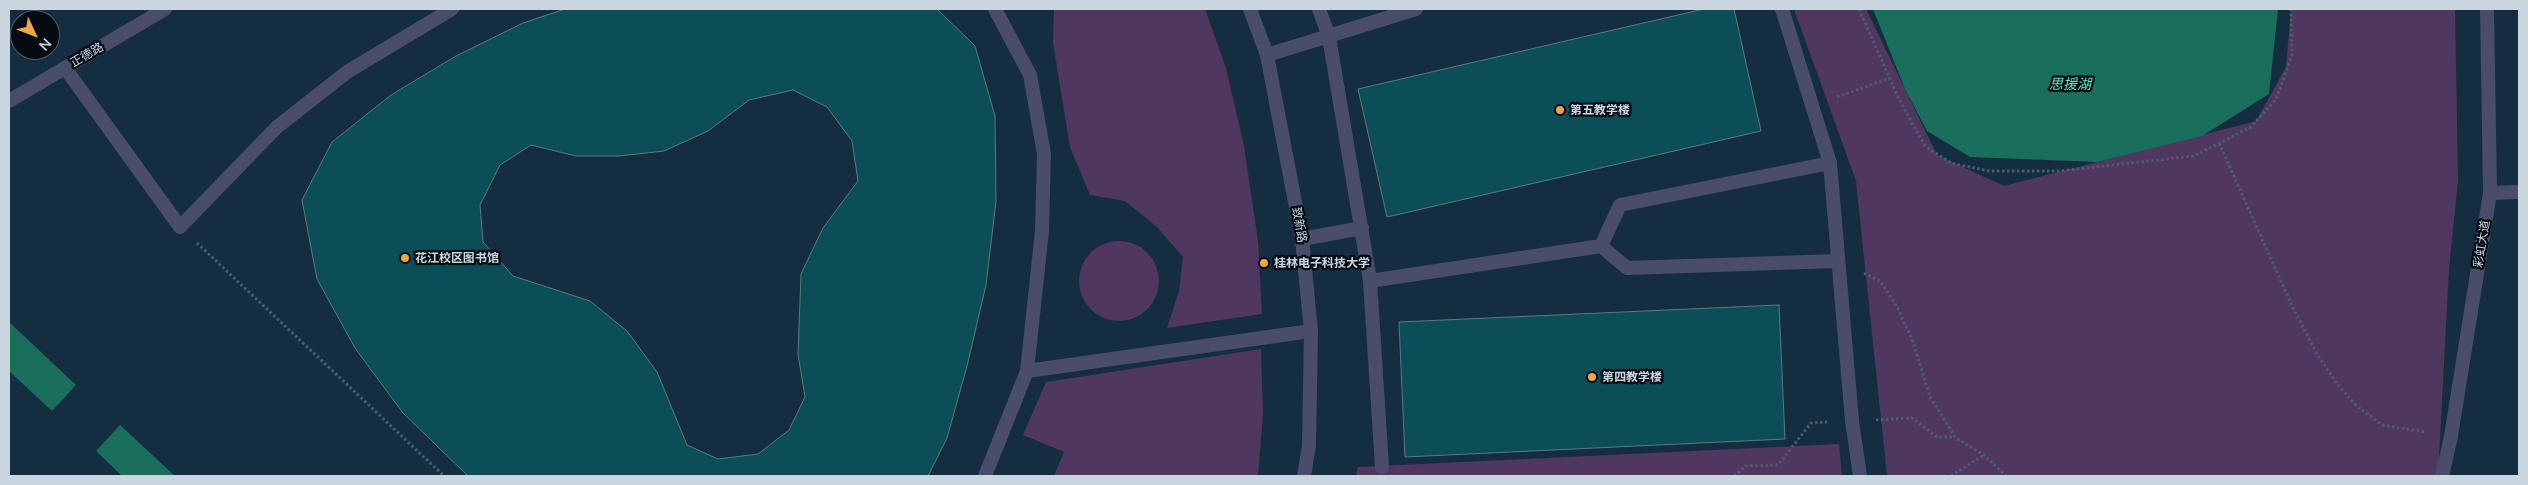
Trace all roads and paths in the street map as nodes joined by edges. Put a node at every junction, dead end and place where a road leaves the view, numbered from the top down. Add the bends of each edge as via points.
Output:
1 (165, 9) edge
2 (452, 9) edge
3 (995, 9) edge
4 (1250, 9) edge
5 (1319, 9) edge
6 (1416, 9) edge
7 (1782, 9) edge
8 (1859, 9) edge
9 (2291, 9) edge
10 (2487, 9) edge
11 (1329, 37) junction
12 (1267, 55) junction
13 (65, 68) junction
14 (1890, 78) junction
15 (9, 101) edge
16 (1812, 106) junction
17 (2219, 143) junction
18 (1830, 164) junction
19 (2519, 192) edge
20 (2490, 193) junction
21 (180, 227) junction
22 (1362, 228) junction
23 (1302, 239) junction
24 (1601, 246) junction
25 (1837, 261) junction
26 (1370, 281) junction
27 (1311, 331) junction
28 (1027, 371) junction
29 (1852, 421) junction
30 (2451, 436) junction
31 (1956, 438) junction
32 (1984, 456) junction
33 (1382, 467) dead end
34 (444, 476) edge
35 (985, 476) edge
36 (1304, 476) edge
37 (1734, 476) edge
38 (1860, 476) edge
39 (1951, 476) edge
40 (2006, 476) edge
41 (2442, 476) edge

1 - 13 street, 正德路
2 - 21 street via 347,72 277,127
3 - 28 street via 1030,75 1044,154 1042,231
4 - 12 street, 致新路
5 - 11 street
6 - 11 street
7 - 16 street
8 - 14 path
9 - 17 path via 2292,55 2276,99 2251,126
10 - 20 street, 彩虹大道
11 - 12 street
11 - 22 street
12 - 23 street, 致新路
13 - 15 street, 正德路
13 - 21 street
14 - 16 path
14 - 17 path via 1924,146 1951,163 1989,171 2059,171 2194,156
16 - 18 street
17 - 30 path via 2294,310 2317,354 2340,388 2382,425
18 - 24 street via 1620,205
18 - 25 street
19 - 20 street
20 - 30 street, 彩虹大道
21 - 34 path
22 - 23 street
22 - 26 street
23 - 27 street, 致新路
24 - 25 street via 1627,268
24 - 26 street
25 - 29 street
25 - 31 path via 1880,281 1896,305 1912,340 1930,397
26 - 33 street
27 - 28 street
27 - 36 street, 致新路 via 1309,445
28 - 35 street
29 - 31 path via 1912,418 1937,437
29 - 37 path via 1811,423 1778,465 1746,466
29 - 38 street
30 - 41 street, 彩虹大道
31 - 32 path
32 - 39 path
32 - 40 path

